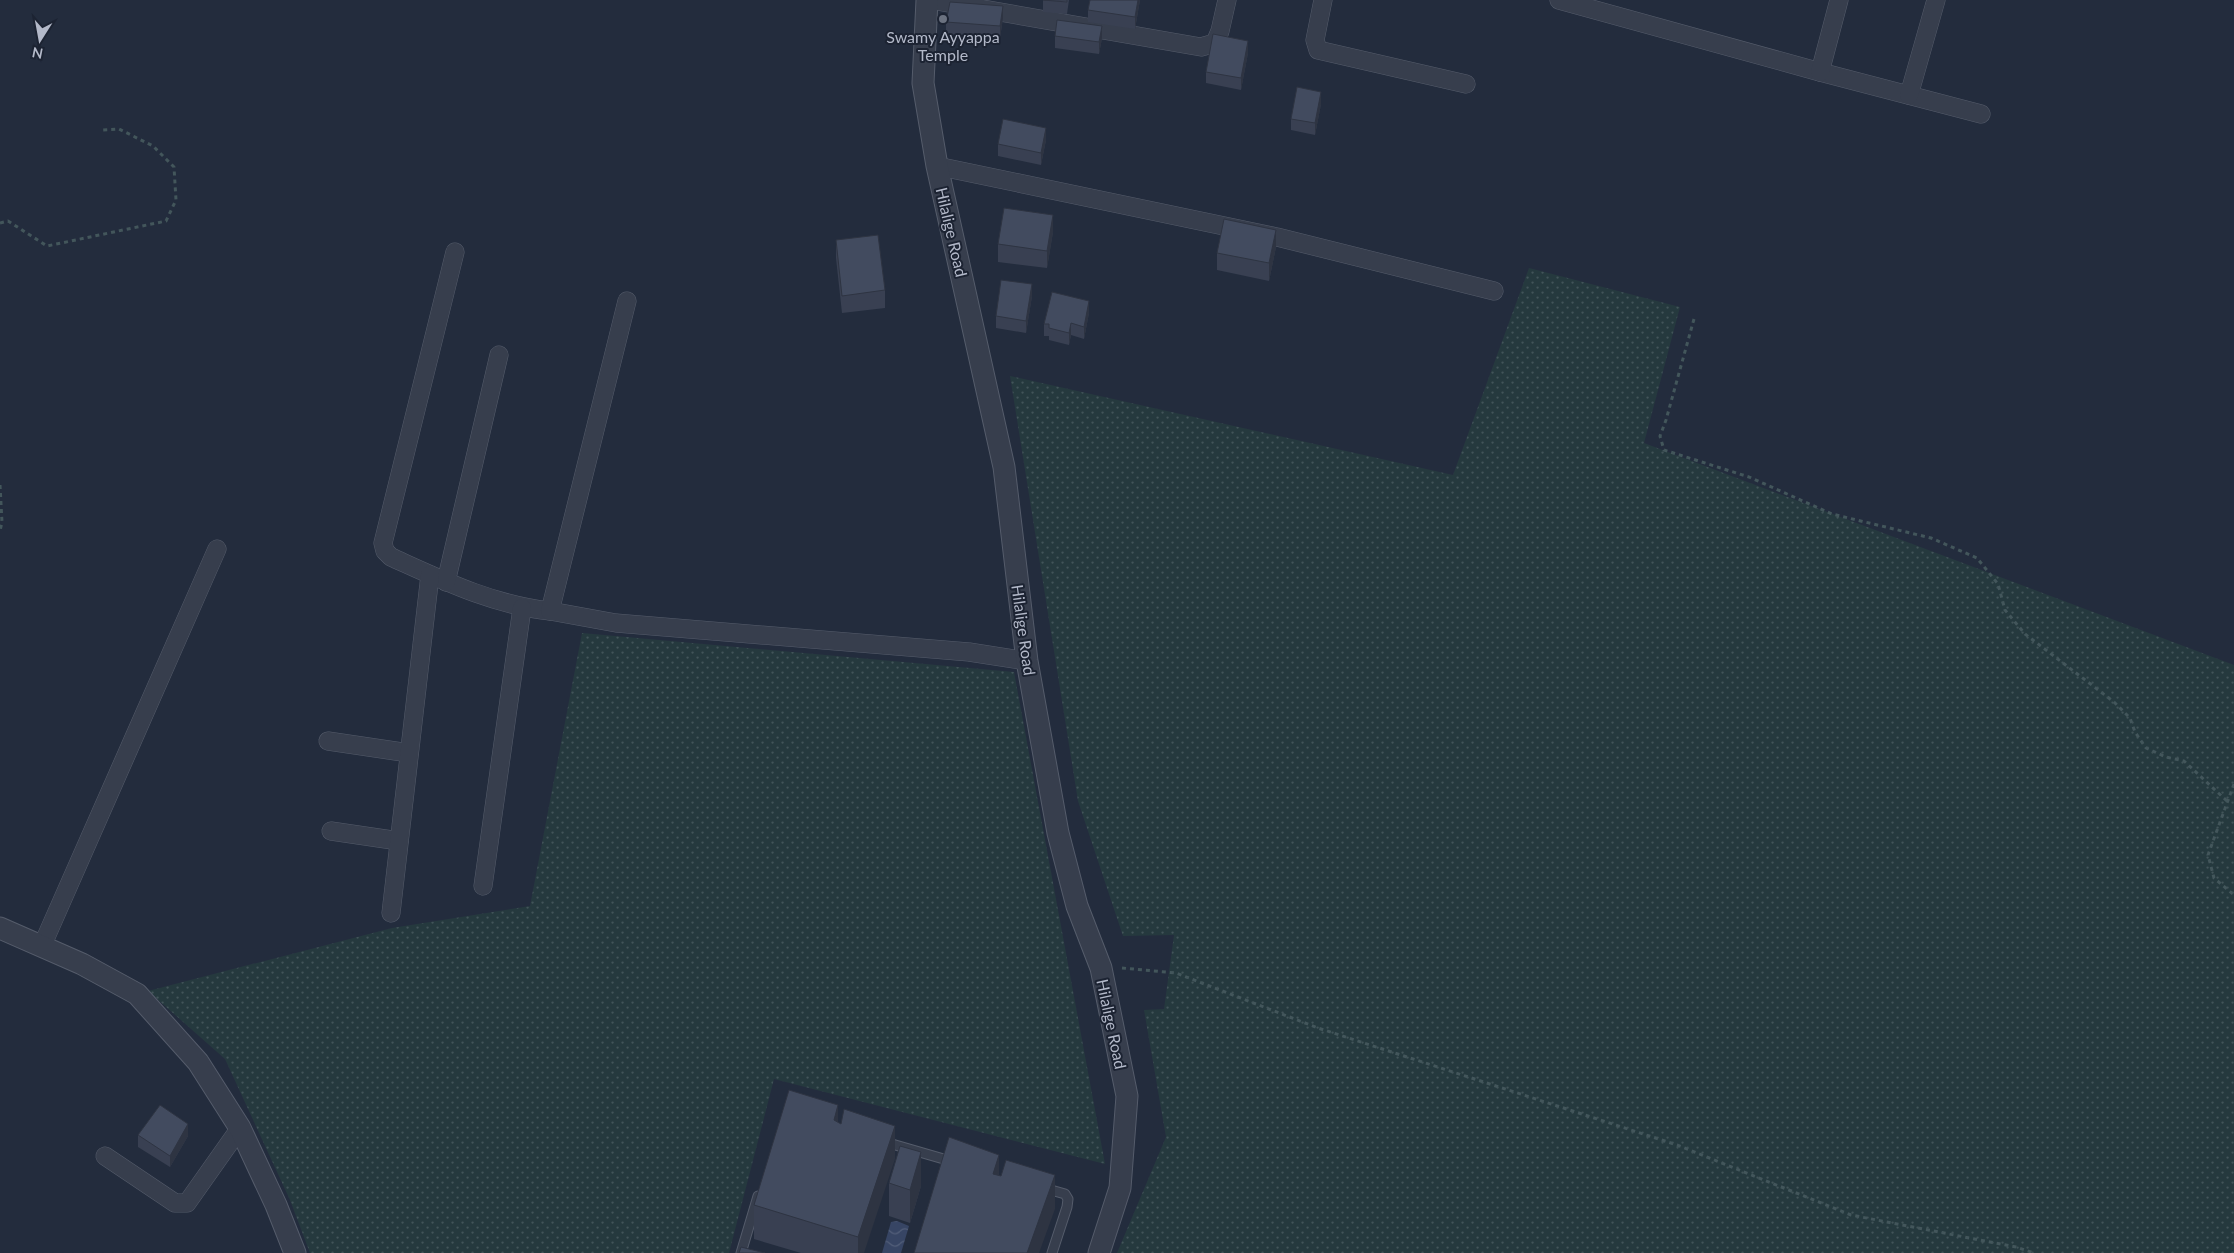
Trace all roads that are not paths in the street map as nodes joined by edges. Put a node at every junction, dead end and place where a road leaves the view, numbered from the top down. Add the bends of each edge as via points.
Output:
1 (927, 0) edge
2 (931, 0) edge
3 (1227, 0) edge
4 (1323, 0) edge
5 (1559, 0) edge
6 (1840, 0) edge
7 (1936, 0) edge
8 (1617, 8) edge
9 (1820, 72) junction
10 (1466, 84) dead end
11 (1909, 95) junction
12 (1981, 114) dead end
13 (937, 166) junction
14 (455, 252) dead end
15 (1494, 291) dead end
16 (627, 301) dead end
17 (499, 355) dead end
18 (217, 549) dead end
19 (438, 578) junction
20 (522, 608) junction
21 (550, 611) junction
22 (1027, 661) junction
23 (328, 741) dead end
24 (409, 753) junction
25 (331, 831) dead end
26 (399, 841) junction
27 (484, 886) dead end
28 (391, 913) dead end
29 (0, 928) edge
30 (42, 946) junction
31 (240, 1128) junction
32 (875, 1139) edge
33 (105, 1156) dead end
34 (948, 1160) junction
35 (966, 1166) edge
36 (945, 1170) edge
37 (1038, 1186) edge
38 (760, 1189) edge
39 (295, 1253) edge
40 (741, 1253) edge
41 (1052, 1253) edge
42 (1099, 1253) edge

1 - 13 street, Hilalige Road via 923,84
2 - 3 street via 1201,47 1214,43
4 - 10 street via 1315,40 1318,50
5 - 8 street
6 - 9 street
7 - 11 street
8 - 9 street
9 - 11 street
11 - 12 street
13 - 15 street via 1277,237
13 - 22 street, Hilalige Road via 1004,467
14 - 19 street via 383,543 391,557
16 - 21 street
17 - 19 street
18 - 30 street
19 - 20 street
19 - 24 street
20 - 21 street
20 - 27 street
21 - 22 street via 616,622 969,652
22 - 42 street, Hilalige Road via 1058,833 1077,906 1100,968 1127,1096 1120,1188
23 - 24 street
24 - 26 street
25 - 26 street
26 - 28 street
29 - 30 street
30 - 31 street via 137,994 198,1062
31 - 33 street via 187,1203 175,1203
31 - 39 street
32 - 34 lane
34 - 35 lane
34 - 36 lane
37 - 41 lane via 1065,1194 1068,1199
38 - 40 lane

